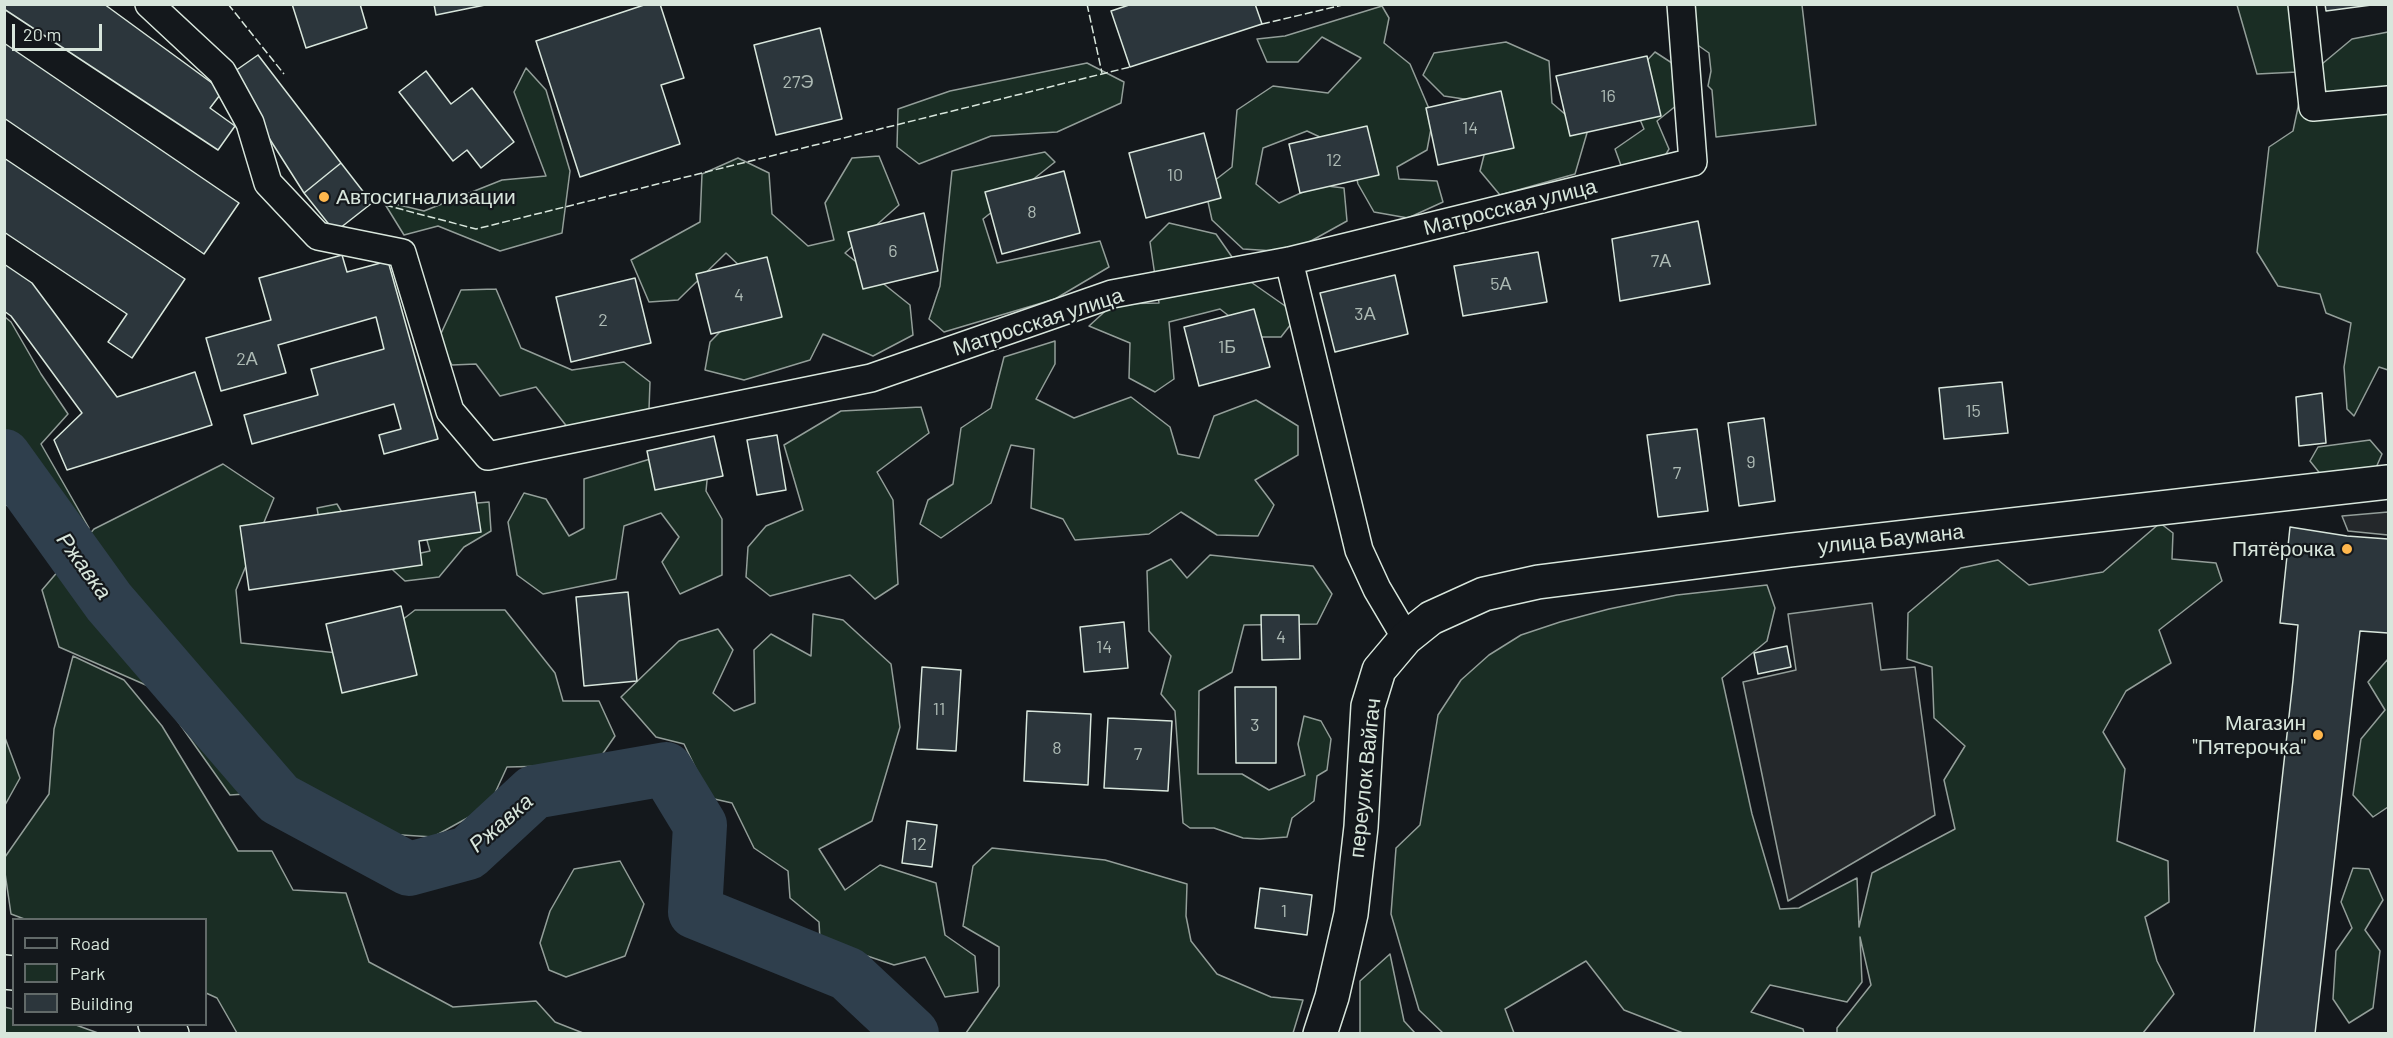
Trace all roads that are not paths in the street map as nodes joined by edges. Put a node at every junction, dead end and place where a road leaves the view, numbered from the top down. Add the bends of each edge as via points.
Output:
1 (149, 4) edge
2 (1681, 4) edge
3 (2302, 4) edge
4 (2388, 100) edge
5 (1289, 261) junction
6 (2388, 482) edge
7 (1406, 638) junction
8 (158, 1026) edge
9 (172, 1034) edge
10 (1320, 1034) edge

1 - 5 street, Матросская улица via 222,72 250,123 268,183 318,236 402,254 450,411 488,456 871,378 1112,294
2 - 5 street, Матросская улица via 1693,162
3 - 4 street via 2313,107
5 - 7 street via 1359,550
6 - 7 street, улица Баумана via 1538,582 1456,604
7 - 10 street, переулок Вайгач via 1379,670 1368,706 1351,914
8 - 9 street

